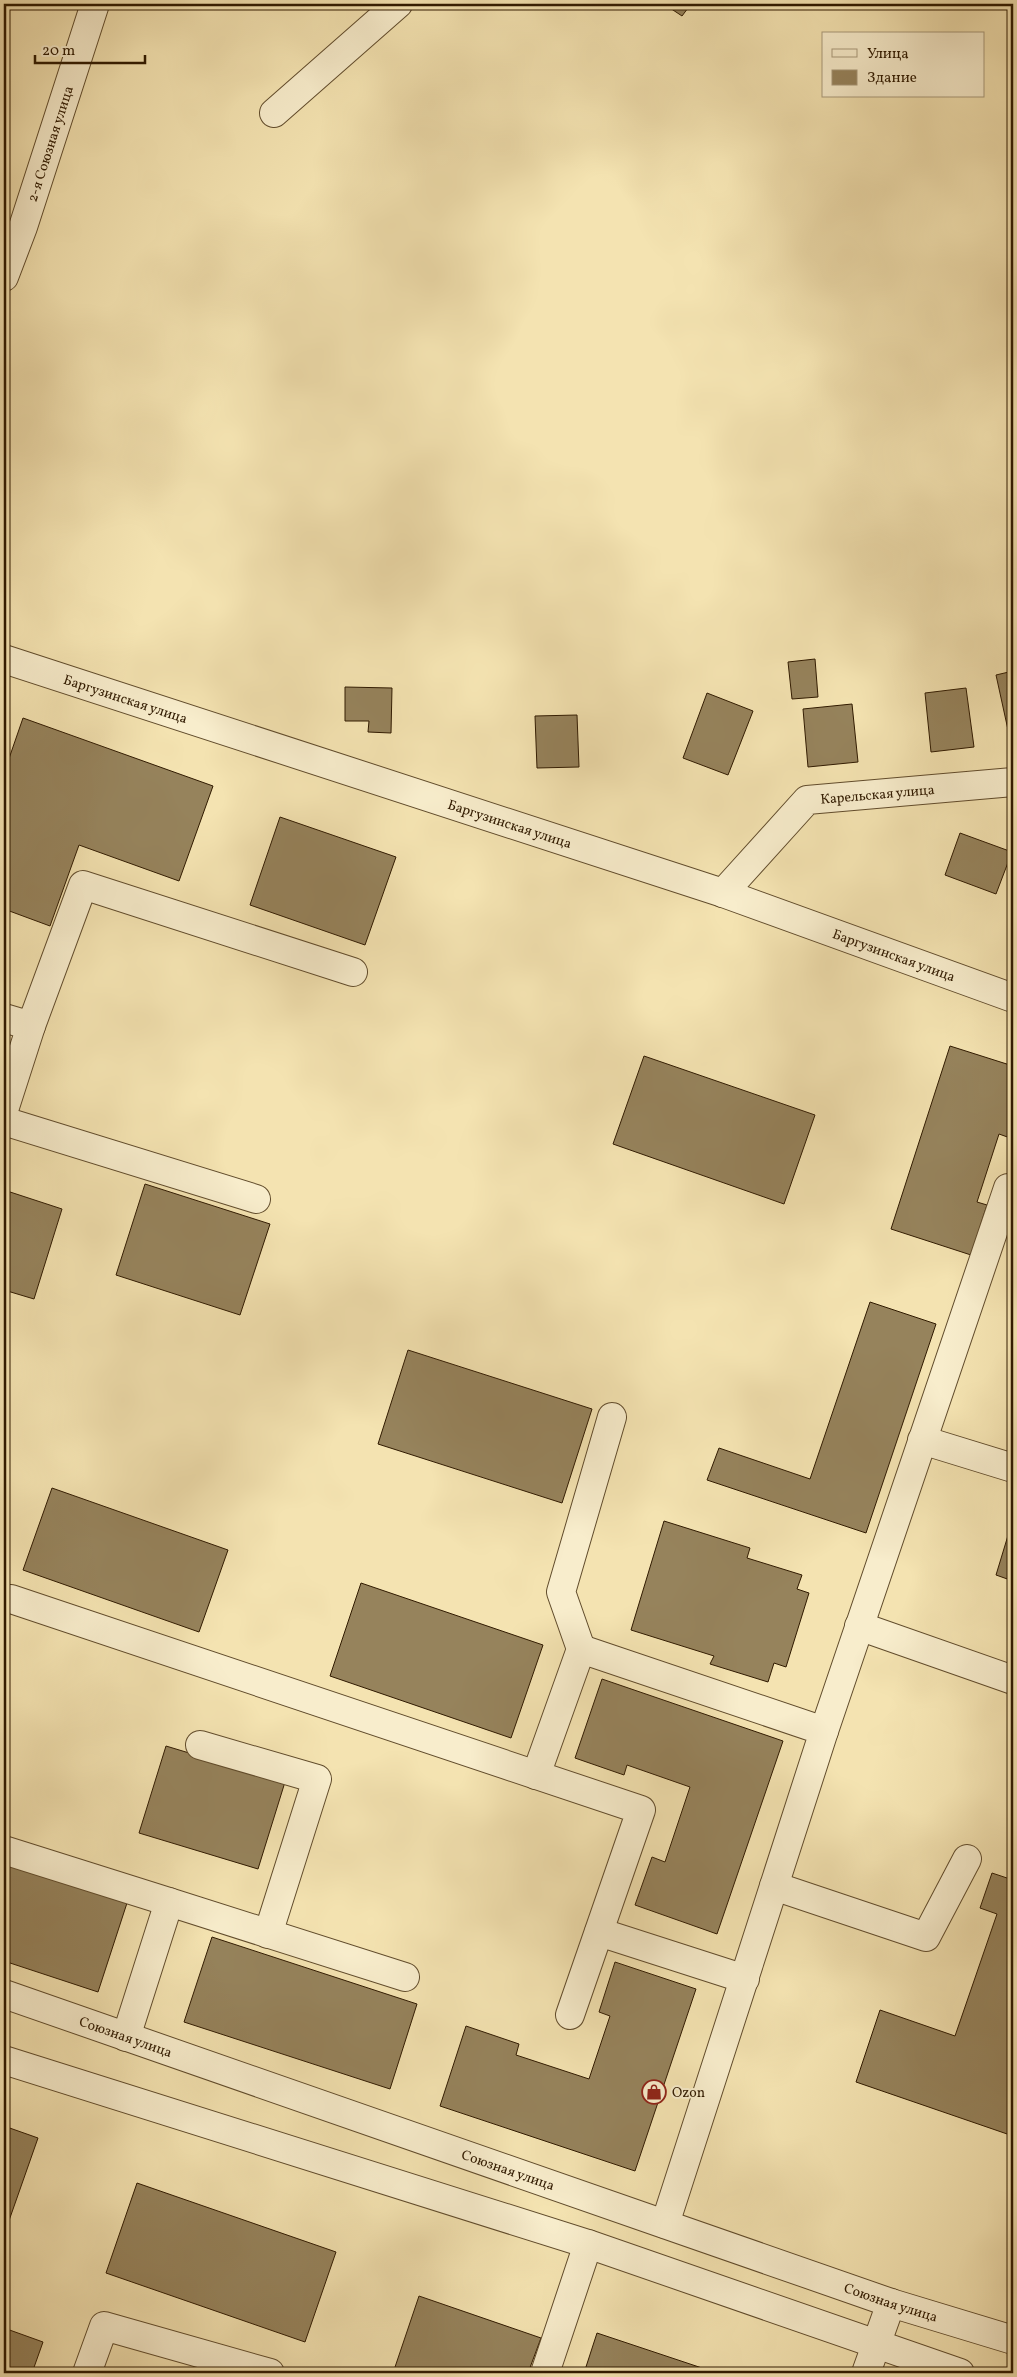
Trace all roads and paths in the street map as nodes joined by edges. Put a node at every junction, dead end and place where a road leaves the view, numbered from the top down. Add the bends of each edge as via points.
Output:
1 (95, 4) edge
2 (398, 4) edge
3 (274, 112) dead end
4 (4, 277) edge
5 (4, 659) edge
6 (1013, 782) edge
7 (723, 893) junction
8 (353, 972) dead end
9 (1013, 998) edge
10 (4, 1018) edge
11 (31, 1026) junction
12 (4, 1110) edge
13 (4, 1121) edge
14 (1013, 1190) edge
15 (256, 1199) dead end
16 (612, 1417) dead end
17 (922, 1440) junction
18 (1013, 1468) edge
19 (4, 1599) edge
20 (859, 1626) junction
21 (581, 1649) junction
22 (1013, 1680) edge
23 (824, 1731) junction
24 (200, 1745) dead end
25 (536, 1774) junction
26 (4, 1850) edge
27 (967, 1859) dead end
28 (774, 1886) junction
29 (169, 1902) junction
30 (599, 1932) junction
31 (268, 1934) junction
32 (405, 1977) dead end
33 (745, 1979) junction
34 (4, 1994) edge
35 (570, 2015) dead end
36 (126, 2037) junction
37 (4, 2060) edge
38 (665, 2224) junction
39 (588, 2244) junction
40 (891, 2303) junction
41 (1013, 2340) edge
42 (877, 2344) junction
43 (87, 2373) edge
44 (270, 2373) edge
45 (545, 2373) edge
46 (866, 2373) edge
47 (960, 2373) edge

1 - 4 street, 2-я Союзная улица
2 - 3 street
5 - 7 street, Баргузинская улица
6 - 7 street, Карельская улица via 807,800
7 - 9 street, Баргузинская улица
8 - 11 street via 83,885
10 - 11 street
11 - 12 street
13 - 15 street
14 - 17 street via 1008,1188
16 - 21 street via 561,1592
17 - 18 street
17 - 20 street
19 - 25 street
20 - 22 street
20 - 23 street
21 - 23 street
21 - 25 street
23 - 28 street
24 - 31 street via 317,1779
25 - 30 street via 641,1810
26 - 29 street
27 - 28 street via 926,1937
28 - 33 street
29 - 31 street
29 - 36 street
30 - 33 street
30 - 35 street
31 - 32 street
33 - 38 street
34 - 36 street, Союзная улица
36 - 38 street, Союзная улица
37 - 39 street
38 - 40 street, Союзная улица
39 - 42 street
39 - 45 street
40 - 41 street, Союзная улица
40 - 42 street
42 - 46 street
42 - 47 street
43 - 44 street via 104,2326

